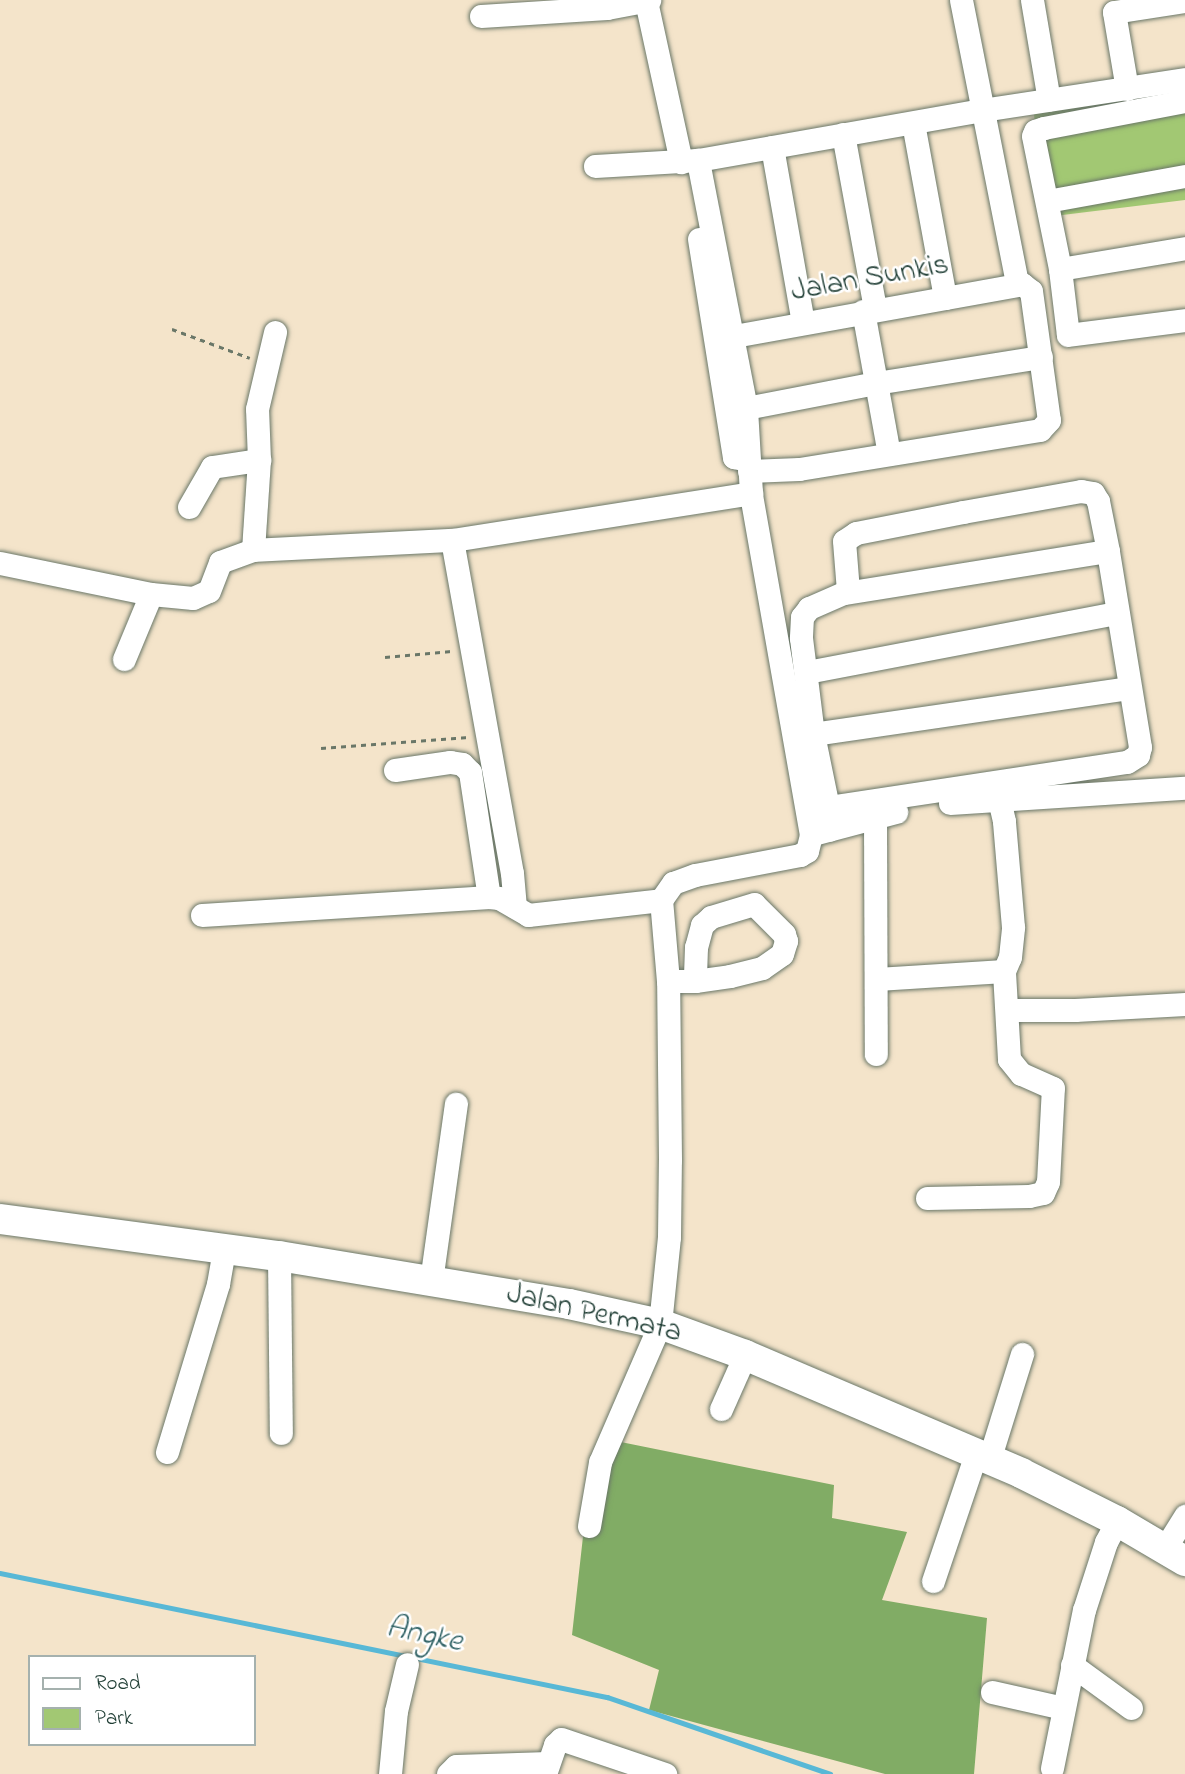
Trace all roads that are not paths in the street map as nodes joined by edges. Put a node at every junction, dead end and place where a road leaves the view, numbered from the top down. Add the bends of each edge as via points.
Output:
1 (961, 0) edge
2 (1032, 0) edge
3 (648, 1) edge
4 (1185, 2) edge
5 (1112, 6) edge
6 (481, 16) dead end
7 (1185, 79) edge
8 (1127, 89) junction
9 (1049, 100) junction
10 (1185, 101) edge
11 (983, 110) junction
12 (913, 123) junction
13 (843, 134) junction
14 (772, 147) junction
15 (689, 161) junction
16 (595, 166) dead end
17 (1185, 176) edge
18 (1047, 201) junction
19 (1185, 248) edge
20 (1060, 269) junction
21 (1017, 284) junction
22 (945, 298) junction
23 (869, 310) junction
24 (1185, 320) edge
25 (803, 322) junction
26 (275, 332) dead end
27 (734, 336) junction
28 (1041, 357) junction
29 (729, 367) junction
30 (876, 383) junction
31 (746, 408) junction
32 (889, 454) junction
33 (259, 460) junction
34 (749, 475) junction
35 (189, 507) dead end
36 (452, 540) junction
37 (253, 550) junction
38 (1108, 551) junction
39 (0, 563) edge
40 (845, 593) junction
41 (151, 594) junction
42 (1117, 614) junction
43 (124, 659) dead end
44 (807, 672) junction
45 (1130, 688) junction
46 (813, 734) junction
47 (396, 770) dead end
48 (1185, 788) edge
49 (999, 799) junction
50 (828, 807) junction
51 (875, 817) junction
52 (820, 833) junction
53 (489, 897) junction
54 (661, 900) junction
55 (515, 907) junction
56 (202, 915) dead end
57 (1004, 971) junction
58 (877, 979) junction
59 (668, 981) junction
60 (695, 981) dead end
61 (1185, 1004) edge
62 (1009, 1010) junction
63 (876, 1054) dead end
64 (456, 1104) dead end
65 (927, 1198) dead end
66 (0, 1219) edge
67 (224, 1249) junction
68 (279, 1256) junction
69 (431, 1281) junction
70 (660, 1324) junction
71 (1022, 1354) dead end
72 (745, 1355) junction
73 (721, 1409) dead end
74 (281, 1433) dead end
75 (167, 1452) dead end
76 (982, 1457) junction
77 (1185, 1516) edge
78 (1117, 1521) junction
79 (589, 1526) dead end
80 (1175, 1554) edge
81 (933, 1581) dead end
82 (407, 1664) dead end
83 (1072, 1665) junction
84 (992, 1692) dead end
85 (1063, 1708) junction
86 (1131, 1708) dead end
87 (614, 1766) edge
88 (546, 1768) edge
89 (1052, 1768) dead end
90 (390, 1774) edge
91 (448, 1774) edge
92 (665, 1774) edge

1 - 11 street
2 - 9 street
3 - 6 street
3 - 15 street
4 - 5 street
5 - 8 street
7 - 8 street
8 - 9 street
9 - 11 street
10 - 18 street via 1035,131
11 - 12 street
11 - 21 street
12 - 13 street
12 - 22 street
13 - 14 street
13 - 23 street
14 - 15 street
14 - 25 street
15 - 16 street
15 - 27 street
15 - 29 street
17 - 18 street
18 - 20 street
19 - 20 street
20 - 24 street via 1069,336
21 - 22 street, Jalan Sunkis
21 - 28 street via 1031,291
22 - 23 street, Jalan Sunkis
23 - 25 street, Jalan Sunkis
23 - 30 street
25 - 27 street, Jalan Sunkis
26 - 33 street via 257,409
27 - 29 street
28 - 30 street
28 - 32 street via 1049,420 1040,430
29 - 31 street
29 - 34 street via 734,457
30 - 31 street
30 - 32 street
31 - 34 street
32 - 34 street
33 - 35 street via 212,467
33 - 37 street
34 - 36 street
34 - 52 street
36 - 37 street
36 - 55 street
37 - 41 street via 220,562 204,595
38 - 40 street
38 - 40 street via 1098,501 1093,493 1081,491 849,536 842,545 849,584
38 - 42 street
39 - 41 street
40 - 44 street via 818,602 802,617
41 - 43 street
42 - 44 street
42 - 45 street
44 - 46 street
45 - 46 street
45 - 50 street via 1140,747 1133,760
46 - 50 street
47 - 53 street via 450,762 462,764 470,772
48 - 49 street
49 - 51 street
49 - 57 street via 1013,927
50 - 52 street
51 - 52 street
51 - 58 street
52 - 54 street via 800,855 695,875 673,883
53 - 55 street
53 - 56 street
54 - 55 street via 528,915
54 - 59 street
57 - 58 street
57 - 62 street
58 - 63 street
59 - 60 street
59 - 70 street via 669,1237
61 - 62 street
62 - 65 street via 1009,1059 1021,1074 1053,1088 1044,1193
64 - 69 street
66 - 67 main road, Jalan Permata
67 - 68 main road, Jalan Permata
67 - 75 street
68 - 69 main road, Jalan Permata
68 - 74 street
69 - 70 main road, Jalan Permata
70 - 72 main road, Jalan Permata
70 - 79 street via 600,1462
71 - 76 street
72 - 73 street
72 - 76 main road, Jalan Permata
76 - 78 main road, Jalan Permata
76 - 81 street
77 - 80 street
78 - 80 main road, Jalan Permata
78 - 83 street via 1084,1610
82 - 90 street via 396,1711
83 - 85 street
83 - 86 street
84 - 85 street
85 - 89 street
87 - 88 street via 561,1740
87 - 92 street
88 - 91 street via 456,1766

